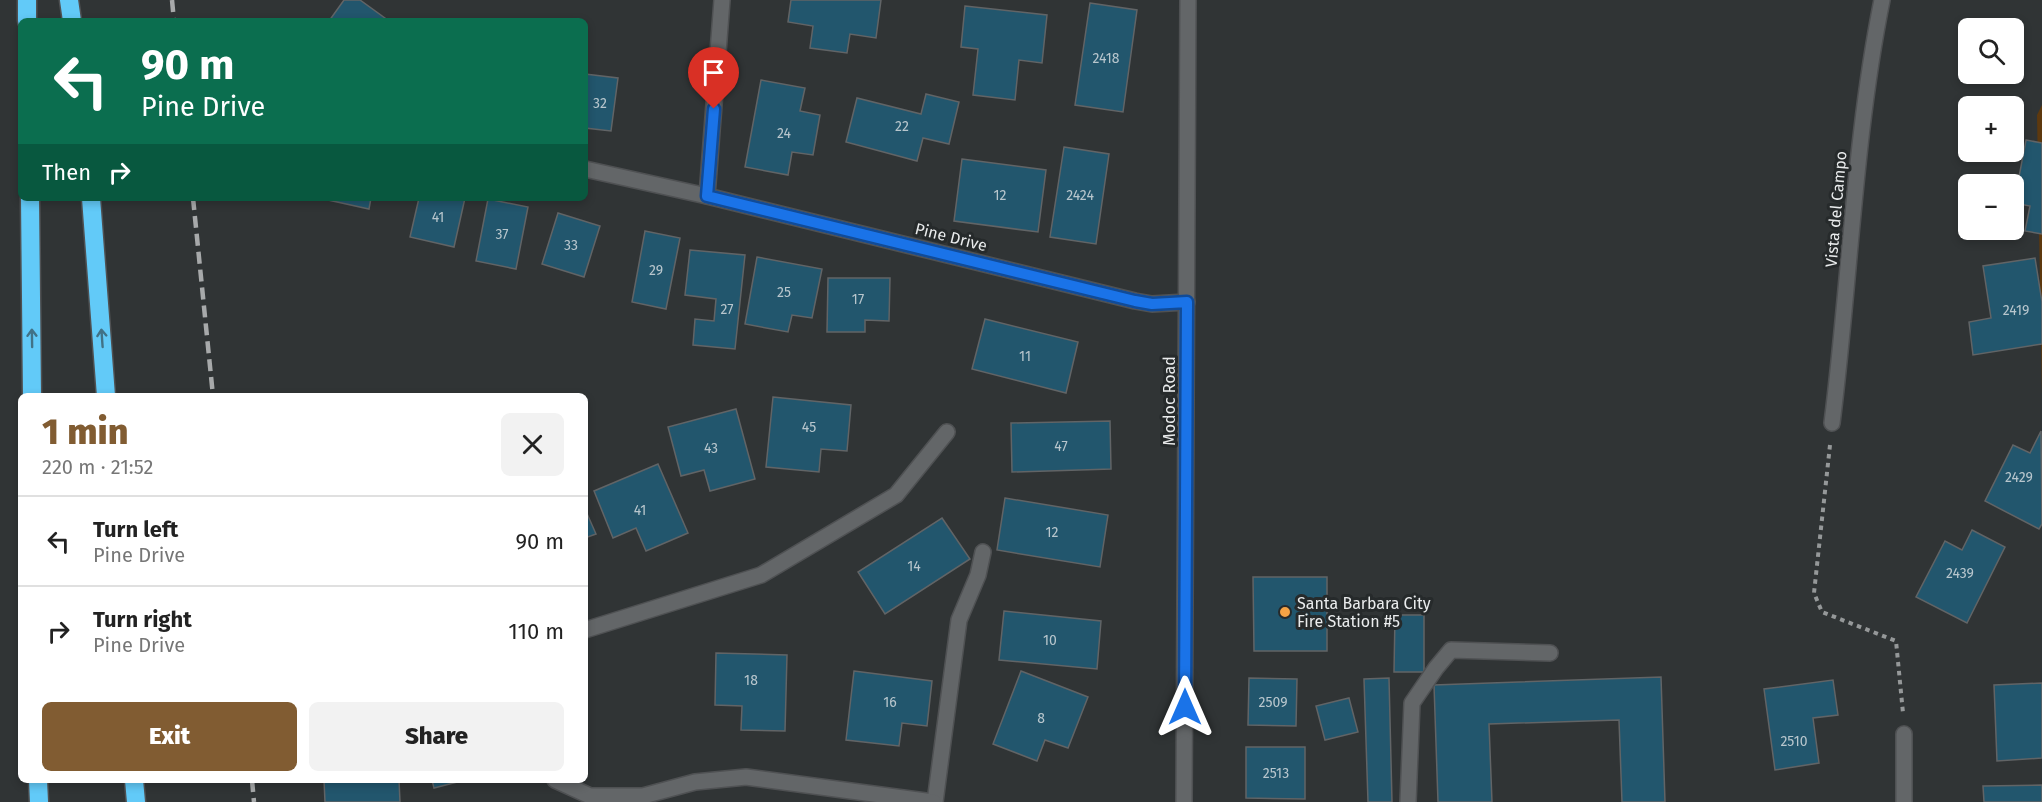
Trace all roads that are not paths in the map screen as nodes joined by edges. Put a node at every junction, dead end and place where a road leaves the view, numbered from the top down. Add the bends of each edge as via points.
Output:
1 (27, 0) edge
2 (69, 0) edge
3 (722, 0) edge
4 (1188, 0) edge
5 (1882, 0) edge
6 (27, 18) edge
7 (72, 18) edge
8 (588, 170) edge
9 (707, 196) junction
10 (30, 201) edge
11 (91, 201) edge
12 (1187, 302) junction
13 (33, 393) edge
14 (106, 393) edge
15 (1832, 423) road end
16 (947, 432) dead end
17 (983, 552) dead end
18 (588, 629) edge
19 (1550, 652) dead end
20 (1904, 734) road end
21 (38, 783) edge
22 (134, 783) edge
23 (562, 783) edge
24 (39, 802) edge
25 (136, 802) edge
26 (934, 802) edge
27 (1184, 802) edge
28 (1408, 802) edge
29 (1904, 802) edge

1 - 6 highway
2 - 7 highway
3 - 9 street
4 - 12 street, Modoc Road
5 - 15 street, Vista del Campo via 1860,148
8 - 9 street, Pine Drive
9 - 12 street, Pine Drive via 1135,301
13 -> 10 highway
14 -> 11 highway
12 - 27 street, Modoc Road
16 - 18 street via 896,495 761,575
17 - 26 street via 959,620
19 - 28 street via 1451,650 1412,703
20 - 29 street
21 - 24 highway
22 - 25 highway
23 - 26 street via 590,796 643,796 695,782 746,777

